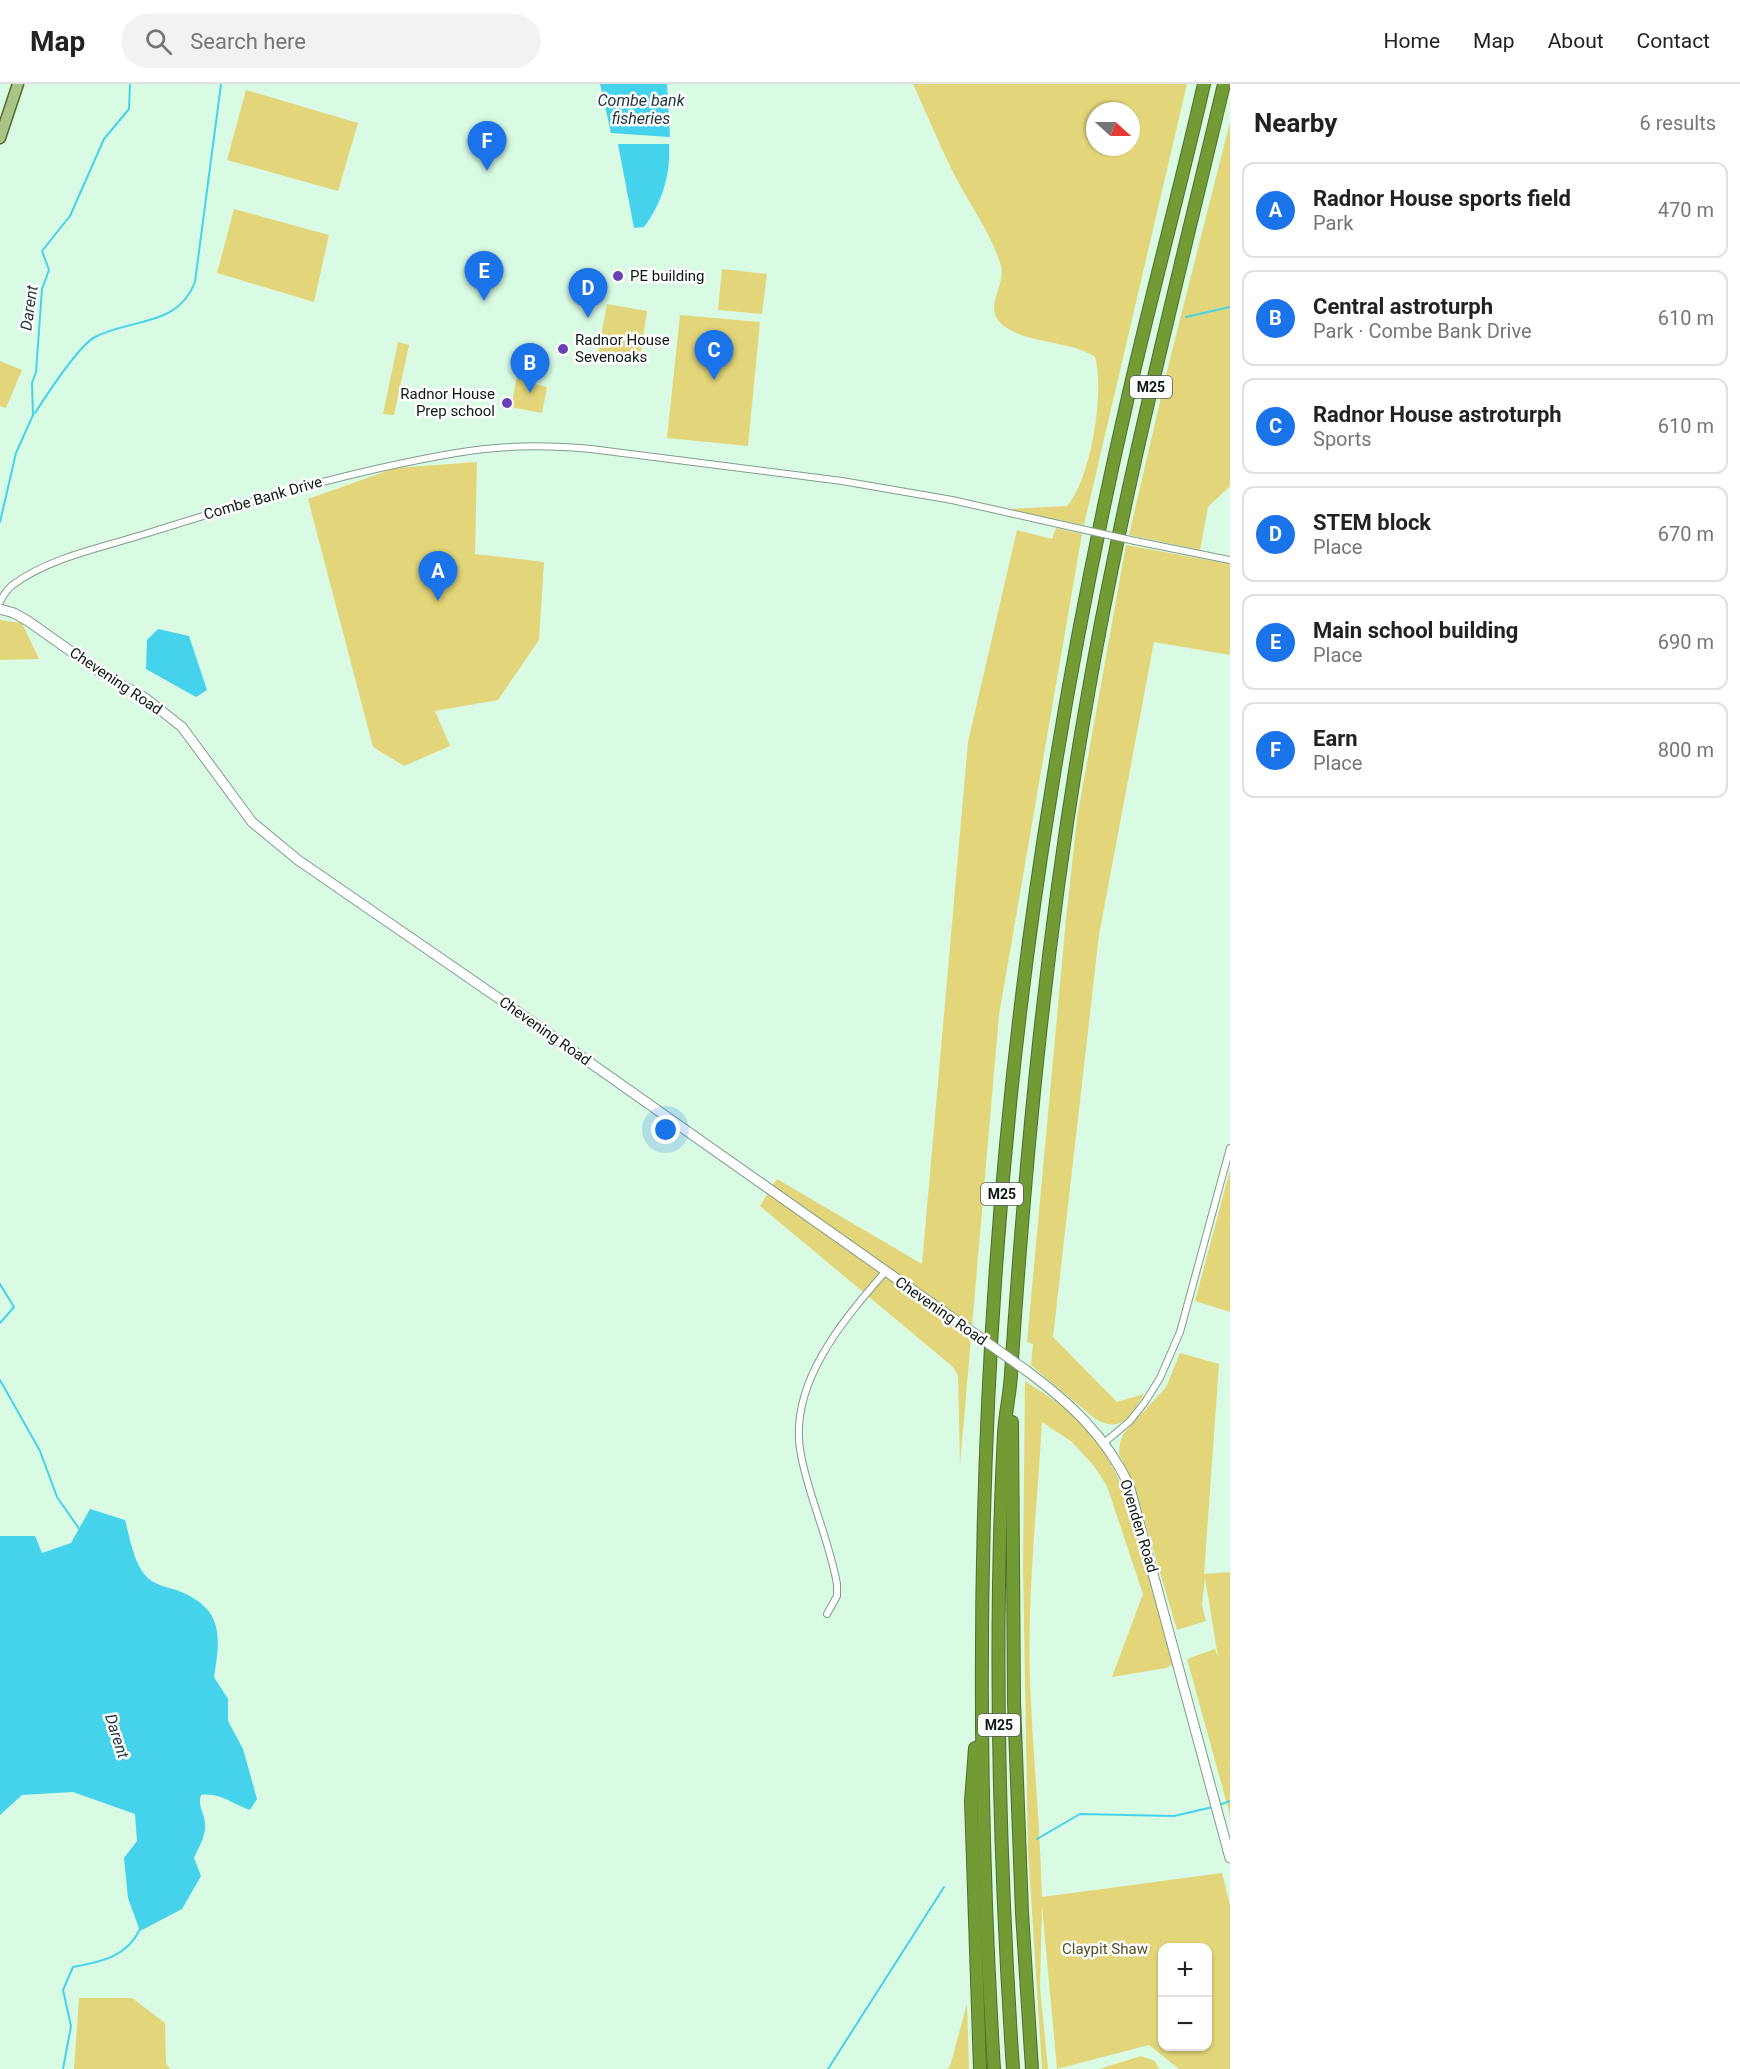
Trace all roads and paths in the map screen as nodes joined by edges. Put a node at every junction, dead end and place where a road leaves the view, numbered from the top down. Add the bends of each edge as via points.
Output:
1 (18, 84) edge
2 (1204, 84) edge
3 (1224, 84) edge
4 (0, 138) edge
5 (1230, 560) edge
6 (0, 602) edge
7 (0, 609) edge
8 (1230, 1148) edge
9 (885, 1272) junction
10 (1011, 1382) junction
11 (1105, 1442) junction
12 (827, 1614) dead end
13 (981, 1706) junction
14 (1230, 1858) edge
15 (980, 2069) edge
16 (994, 2069) edge
17 (1013, 2069) edge
18 (1032, 2069) edge

1 - 4 main road
2 - 13 highway, M25 via 1089,578 1034,903 1008,1122 995,1279 984,1496
3 - 10 highway, M25 via 1126,501 1074,778 1050,939 1030,1123
5 - 6 street, Combe Bank Drive, bridge via 952,500 842,481 591,449 544,447 457,452 248,501 70,557 12,585
7 - 9 main road, Chevening Road via 28,621 144,697 182,727 252,822 269,838
8 - 11 street via 1180,1332 1145,1402
9 - 11 main road, Chevening Road, bridge via 1027,1371 1077,1411
9 - 12 street via 835,1337 802,1400 798,1428 801,1454 837,1584 837,1596
10 - 17 highway, M25 via 1004,1426 999,1662 1003,1881
10 - 18 highway, M25 via 1014,1702
11 - 14 main road, Ovenden Road via 1136,1507
13 - 15 highway, M25 via 971,1801
13 - 16 highway, M25 via 983,1846

